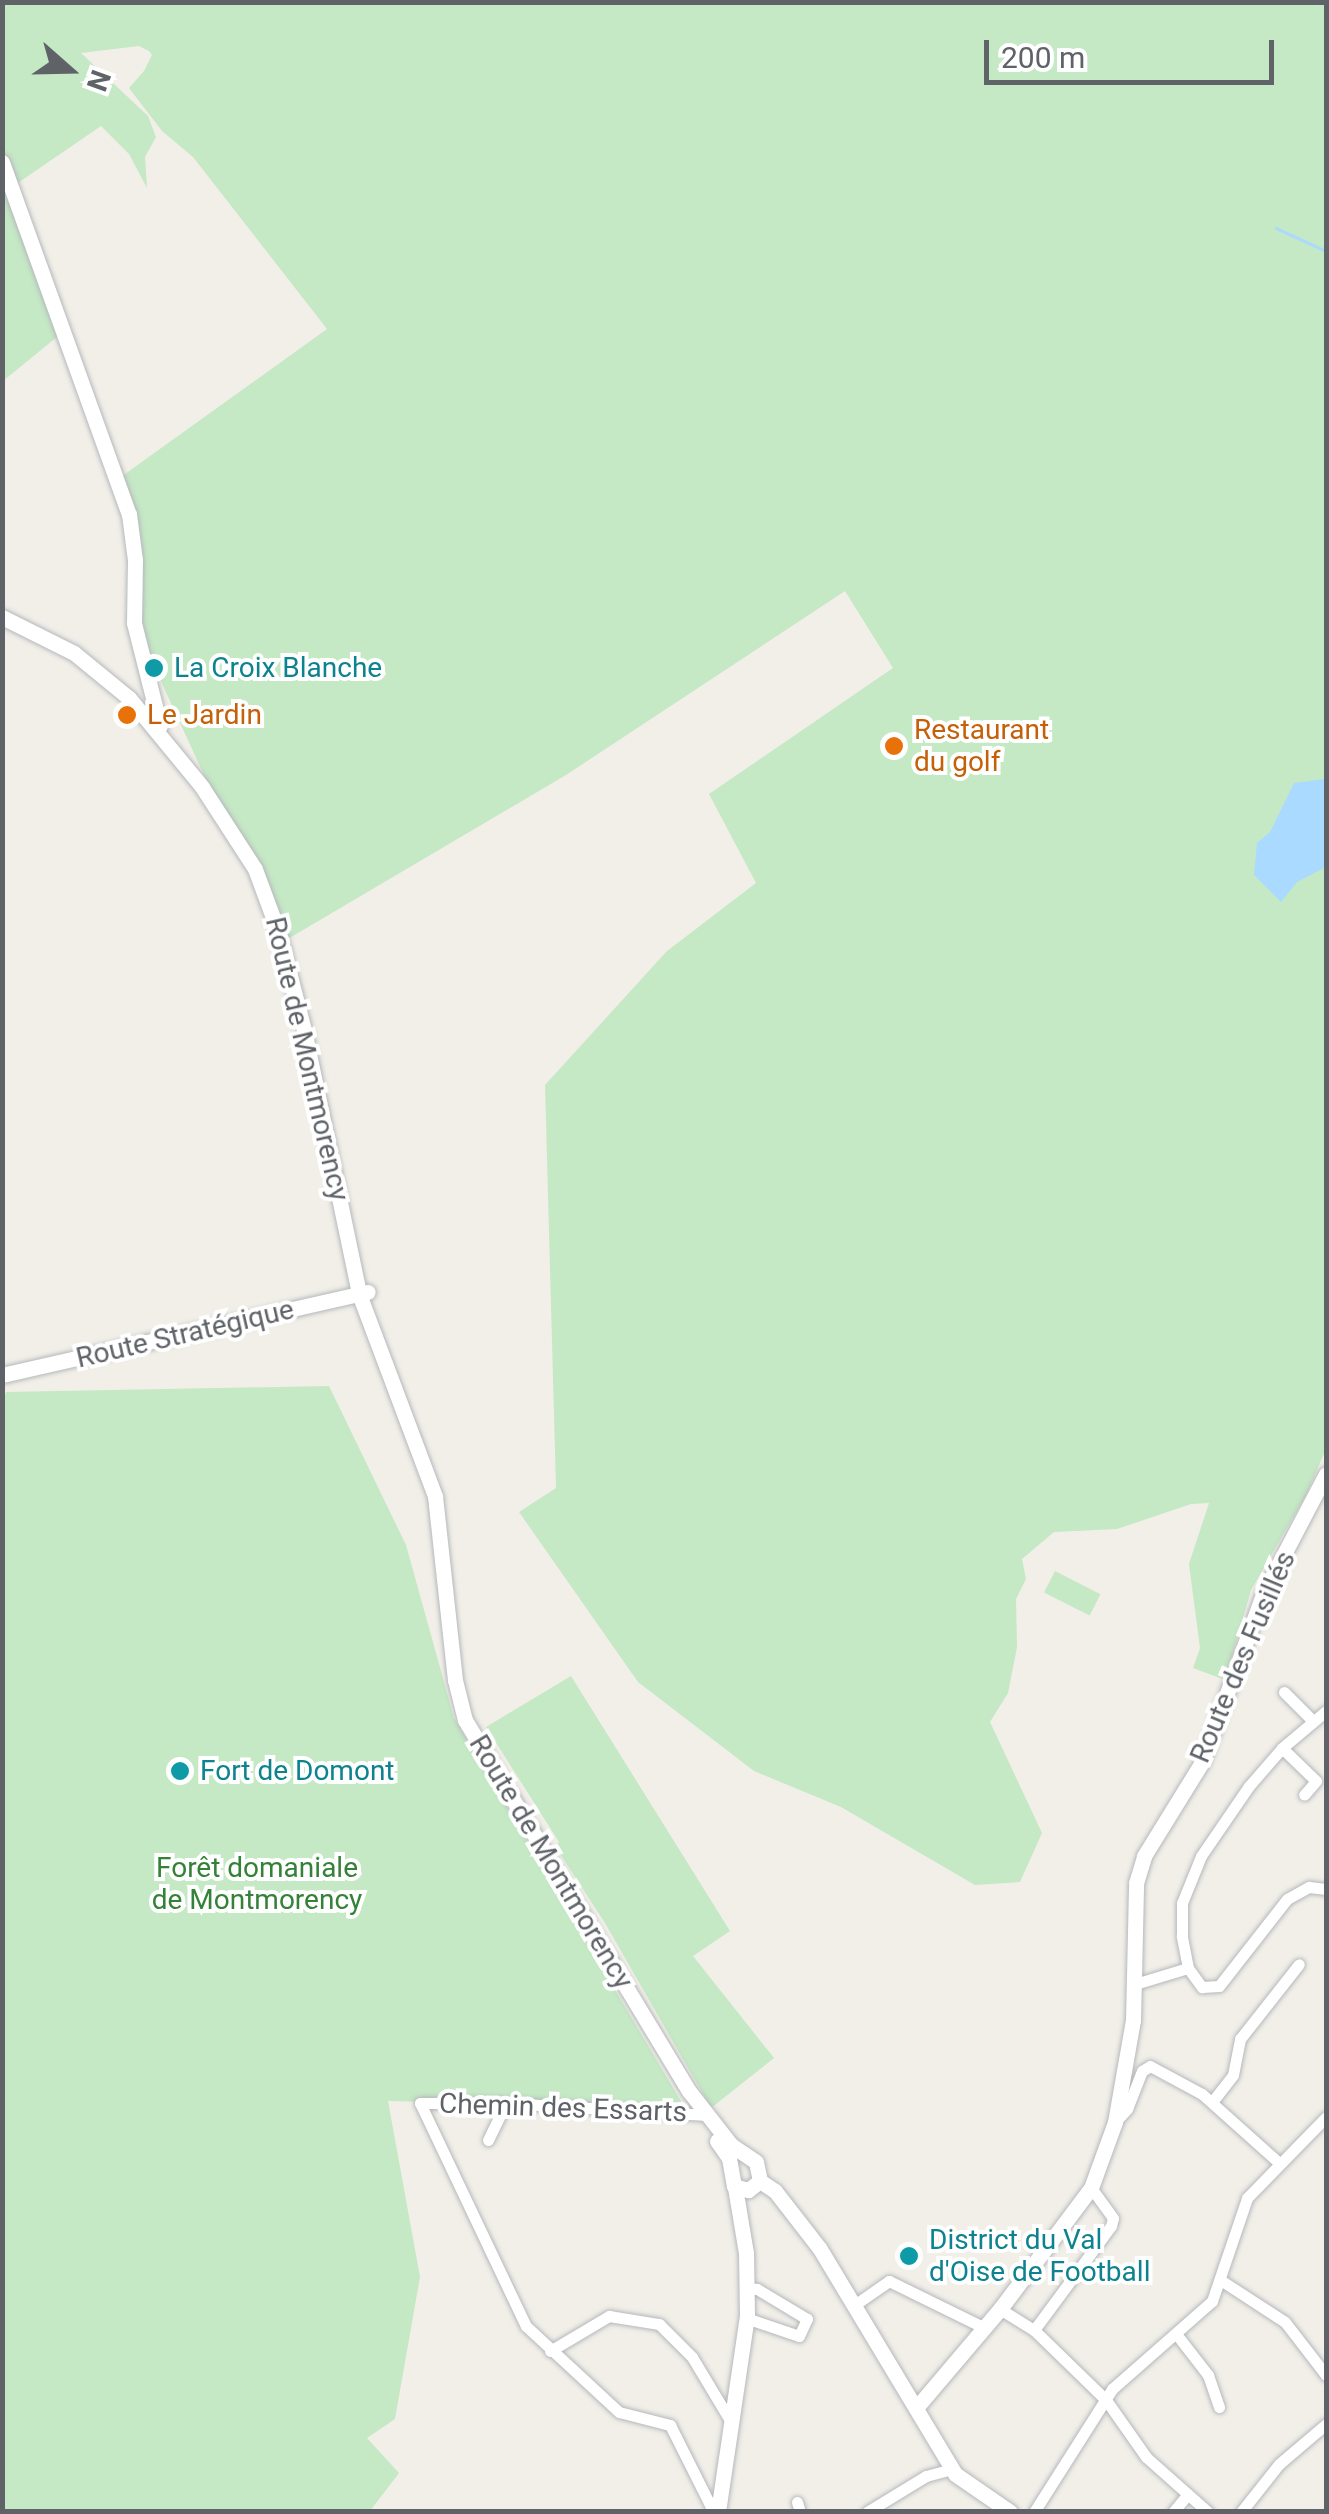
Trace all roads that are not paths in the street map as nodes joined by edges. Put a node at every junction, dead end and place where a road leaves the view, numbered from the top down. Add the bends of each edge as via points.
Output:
1 (2, 162) edge
2 (2, 617) edge
3 (141, 654) junction
4 (151, 692) junction
5 (131, 700) junction
6 (172, 747) junction
7 (364, 1293) junction
8 (4, 1378) edge
9 (1326, 1474) edge
10 (1284, 1692) dead end
11 (1326, 1711) edge
12 (1313, 1721) junction
13 (1282, 1748) junction
14 (1304, 1795) dead end
15 (1326, 1888) edge
16 (1299, 1964) dead end
17 (1188, 1968) junction
18 (1135, 1984) junction
19 (506, 2102) junction
20 (1212, 2102) junction
21 (702, 2114) junction
22 (1326, 2117) edge
23 (1115, 2122) junction
24 (488, 2140) dead end
25 (748, 2158) junction
26 (1278, 2162) junction
27 (743, 2182) junction
28 (1090, 2188) junction
29 (1222, 2281) junction
30 (748, 2288) junction
31 (853, 2306) junction
32 (1000, 2309) junction
33 (746, 2318) junction
34 (983, 2326) junction
35 (1034, 2330) junction
36 (1176, 2336) junction
37 (550, 2351) junction
38 (1326, 2376) edge
39 (1106, 2400) junction
40 (1220, 2407) dead end
41 (916, 2408) junction
42 (731, 2422) junction
43 (1326, 2424) edge
44 (952, 2469) junction
45 (1188, 2494) junction
46 (718, 2510) edge
47 (867, 2512) edge
48 (1010, 2512) edge
49 (1034, 2512) edge
50 (1173, 2512) edge
51 (1208, 2512) edge
52 (1241, 2512) edge

1 - 3 main road via 129,514
2 - 5 main road via 74,653
3 - 4 main road
3 - 5 main road via 142,684
4 - 5 main road via 145,704
4 - 6 main road
5 - 6 main road
6 - 7 main road, Route de Montmorency via 242,844 266,896
7 - 8 main road, Route Stratégique
7 - 21 main road, Route de Montmorency via 440,1521 450,1642 466,1720
9 - 18 main road, Route des Fusillés via 1264,1592 1202,1762 1154,1836 1136,1883
10 - 12 street
11 - 12 street
12 - 13 street
13 - 14 street via 1316,1781
13 - 17 street via 1225,1817 1190,1879 1181,1920
15 - 17 street via 1309,1887 1287,1899 1220,1986 1202,1987
16 - 20 street via 1240,2039 1233,2075
17 - 18 street
18 - 23 main road, Route des Fusillés
19 - 21 street, Chemin des Essarts
19 - 24 street
19 - 37 street, Chemin des Essarts via 420,2103 511,2298
20 - 23 street via 1146,2067
20 - 26 street
21 - 25 main road, Route de Montmorency
21 - 27 main road, Route de Montmorency
22 - 26 street
23 - 28 main road, Route des Fusillés
25 - 27 main road via 736,2160
25 - 27 main road, Route de Montmorency via 759,2166
26 - 29 street via 1240,2210
27 - 30 main road
27 - 31 main road via 775,2191 820,2248
28 - 32 main road, Route des Fusillés
28 - 35 street via 1113,2218 1111,2226
29 - 36 street via 1212,2301
29 - 38 street via 1285,2322
30 - 33 main road
30 - 33 street via 807,2319 799,2336
31 - 34 street via 889,2282
31 - 41 main road
32 - 34 main road, Route des Fusillés
32 - 35 street
33 - 42 main road
34 - 41 main road, Route des Fusillés
35 - 39 street
36 - 39 street via 1127,2374
36 - 40 street via 1208,2375
37 - 42 street via 609,2316 658,2324 692,2357
37 - 46 street via 619,2412 670,2426
39 - 45 street via 1146,2457
39 - 49 street
41 - 44 main road
42 - 46 main road
43 - 52 street via 1278,2464
44 - 47 street via 926,2476
44 - 48 main road
45 - 50 street
45 - 51 street

